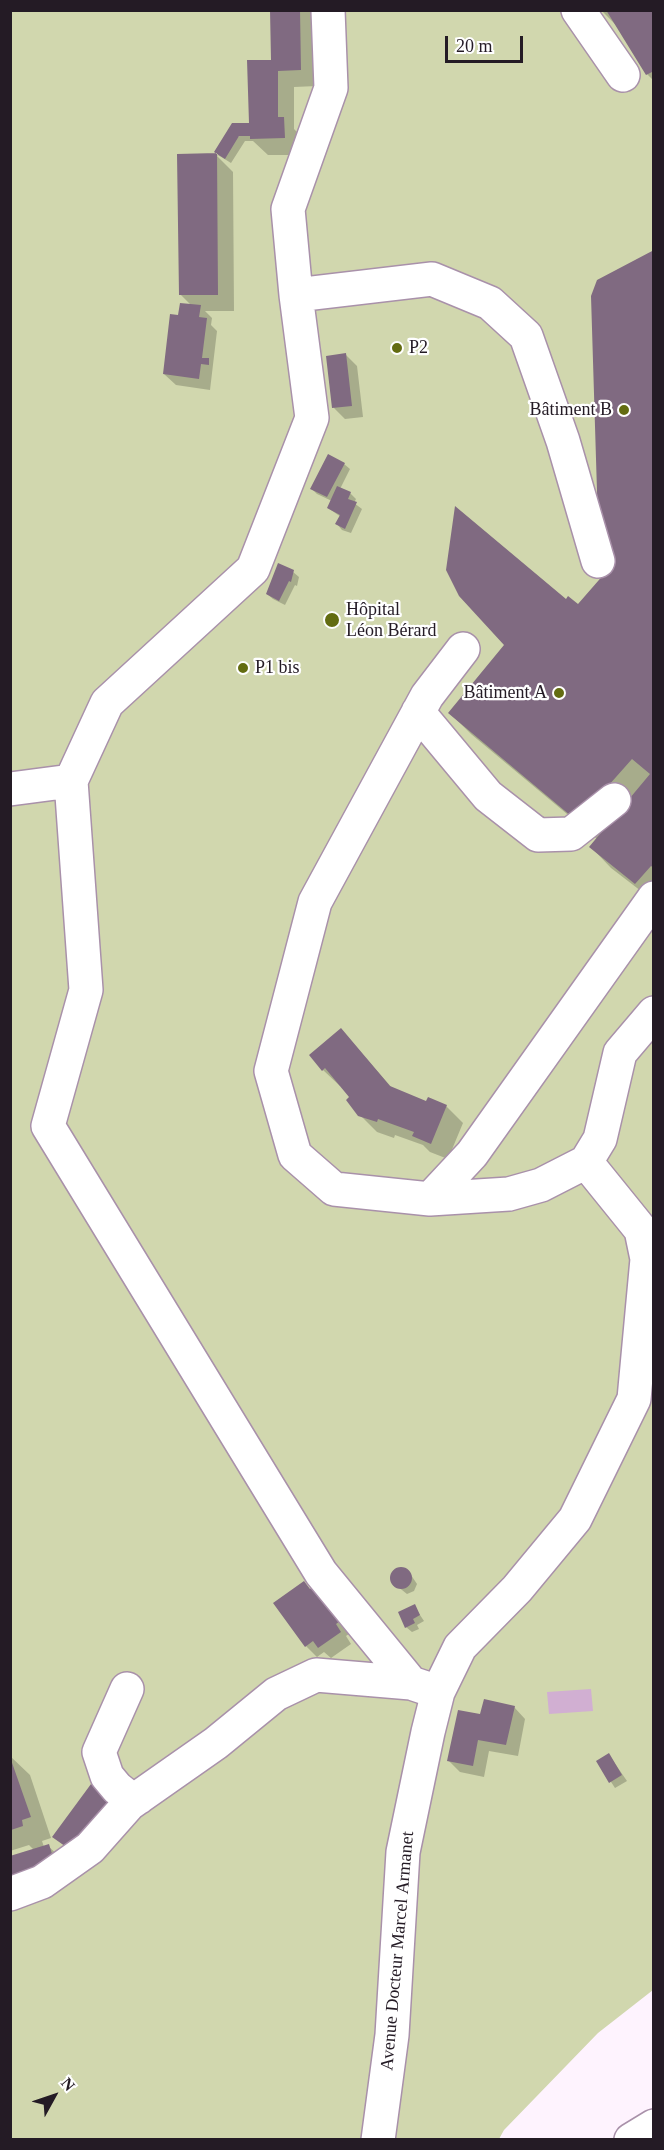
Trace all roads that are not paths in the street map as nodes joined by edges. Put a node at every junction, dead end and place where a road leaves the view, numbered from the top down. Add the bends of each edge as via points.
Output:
1 (328, 10) edge
2 (578, 10) edge
3 (623, 75) dead end
4 (296, 295) junction
5 (598, 561) dead end
6 (463, 649) dead end
7 (418, 712) junction
8 (71, 782) junction
9 (10, 789) edge
10 (614, 800) dead end
11 (654, 898) edge
12 (654, 1013) edge
13 (586, 1162) junction
14 (430, 1199) junction
15 (650, 1259) edge
16 (424, 1688) junction
17 (127, 1689) dead end
18 (138, 1798) junction
19 (10, 1894) edge
20 (654, 2126) edge
21 (378, 2139) edge
22 (631, 2139) edge

1 - 4 street via 331,88 288,209
2 - 3 street
4 - 5 street via 432,279 490,303 526,336 563,441
4 - 8 street via 312,418 253,568 106,703
6 - 7 street
7 - 10 street via 488,796 538,835 571,834
7 - 14 street via 315,902 271,1071 295,1155 334,1189
8 - 9 street
8 - 16 street via 86,990 48,1126 321,1573
11 - 14 street via 472,1154
12 - 13 street via 620,1053 600,1139
13 - 14 street via 541,1185 509,1194
13 - 15 street, Avenue Docteur Marcel Armanet via 641,1230
15 - 16 street, Avenue Docteur Marcel Armanet via 634,1399 575,1519
16 - 18 street via 316,1675 276,1694 216,1743
16 - 21 street, Avenue Docteur Marcel Armanet via 428,1732 403,1852 392,2035
17 - 18 street via 99,1752 107,1776 117,1788
18 - 19 street via 90,1848 42,1882
20 - 22 street

